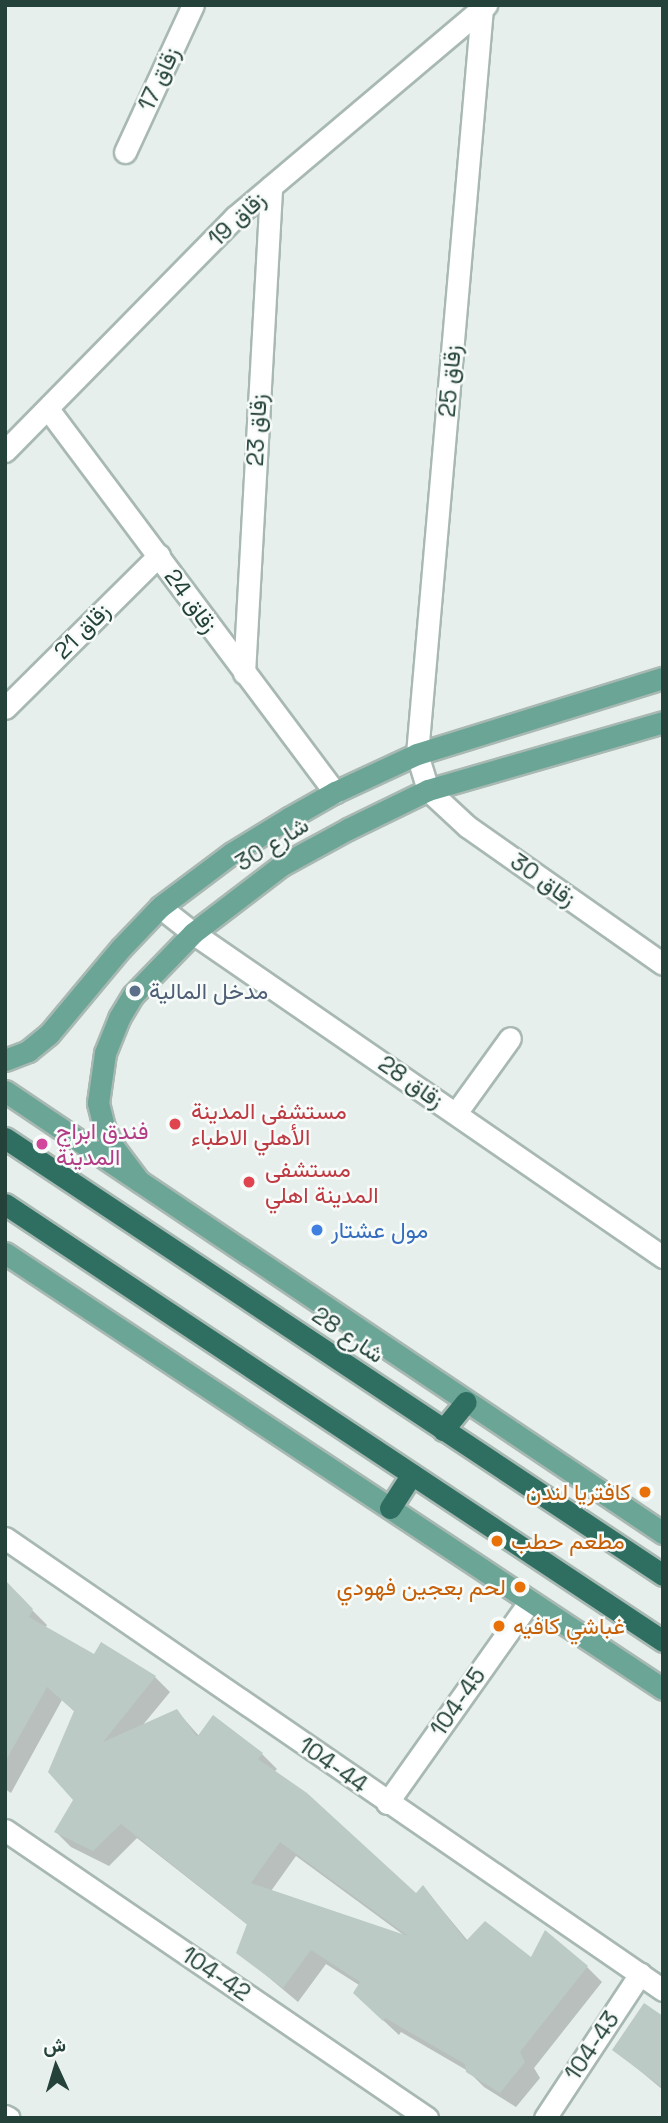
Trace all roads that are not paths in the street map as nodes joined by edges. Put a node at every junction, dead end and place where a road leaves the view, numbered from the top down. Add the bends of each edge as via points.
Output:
1 (193, 5) edge
2 (484, 7) edge
3 (125, 152) dead end
4 (271, 187) junction
5 (48, 409) junction
6 (5, 451) edge
7 (159, 555) junction
8 (244, 673) junction
9 (663, 678) edge
10 (5, 708) edge
11 (663, 722) edge
12 (417, 754) junction
13 (428, 790) junction
14 (335, 792) junction
15 (160, 907) junction
16 (192, 933) junction
17 (663, 964) edge
18 (510, 1038) dead end
19 (5, 1060) edge
20 (5, 1091) edge
21 (456, 1114) junction
22 (5, 1138) edge
23 (139, 1181) junction
24 (5, 1204) edge
25 (5, 1253) edge
26 (663, 1258) edge
27 (15, 1265) edge
28 (466, 1402) junction
29 (443, 1430) junction
30 (412, 1474) junction
31 (390, 1508) junction
32 (663, 1533) edge
33 (5, 1538) edge
34 (663, 1576) edge
35 (530, 1601) junction
36 (663, 1642) edge
37 (663, 1689) edge
38 (387, 1803) junction
39 (5, 1830) edge
40 (640, 1974) junction
41 (663, 1990) edge
42 (427, 2118) edge
43 (545, 2118) edge

1 - 3 street, زقاق 17
2 - 4 street, زقاق 19
2 - 12 street, زقاق 25
4 - 5 street, زقاق 19 via 235,217
4 - 8 street, زقاق 23
5 - 6 street, زقاق 19
5 - 7 street, زقاق 24
7 - 8 street, زقاق 24
7 - 10 street, زقاق 21
8 - 14 street, زقاق 24
9 - 12 main road, شارع 30
11 - 13 main road, شارع 30
12 - 13 street
12 - 14 main road, شارع 30
13 - 16 main road, شارع 30 via 282,865
13 - 17 street, زقاق 30 via 478,835
14 - 15 main road, شارع 30 via 232,853
15 - 16 street, زقاق 28
15 - 19 main road, شارع 30 via 48,1034 28,1051
16 - 21 street, زقاق 28
16 - 23 main road, شارع 30 via 133,995 105,1053 98,1103 104,1127
18 - 21 street
20 - 23 main road
21 - 26 street, زقاق 28
22 - 29 highway, شارع 28
23 - 28 main road
24 - 30 highway
25 - 27 main road
27 - 31 main road
28 - 29 highway
28 - 32 main road
29 - 34 highway, شارع 28
30 - 31 highway
30 - 36 highway
31 - 35 main road
33 - 38 street, 104-44
35 - 37 main road
35 - 38 street, 104-45
38 - 40 street, 104-44
39 - 42 street, 104-42
40 - 41 street, 104-44
40 - 43 street, 104-43

